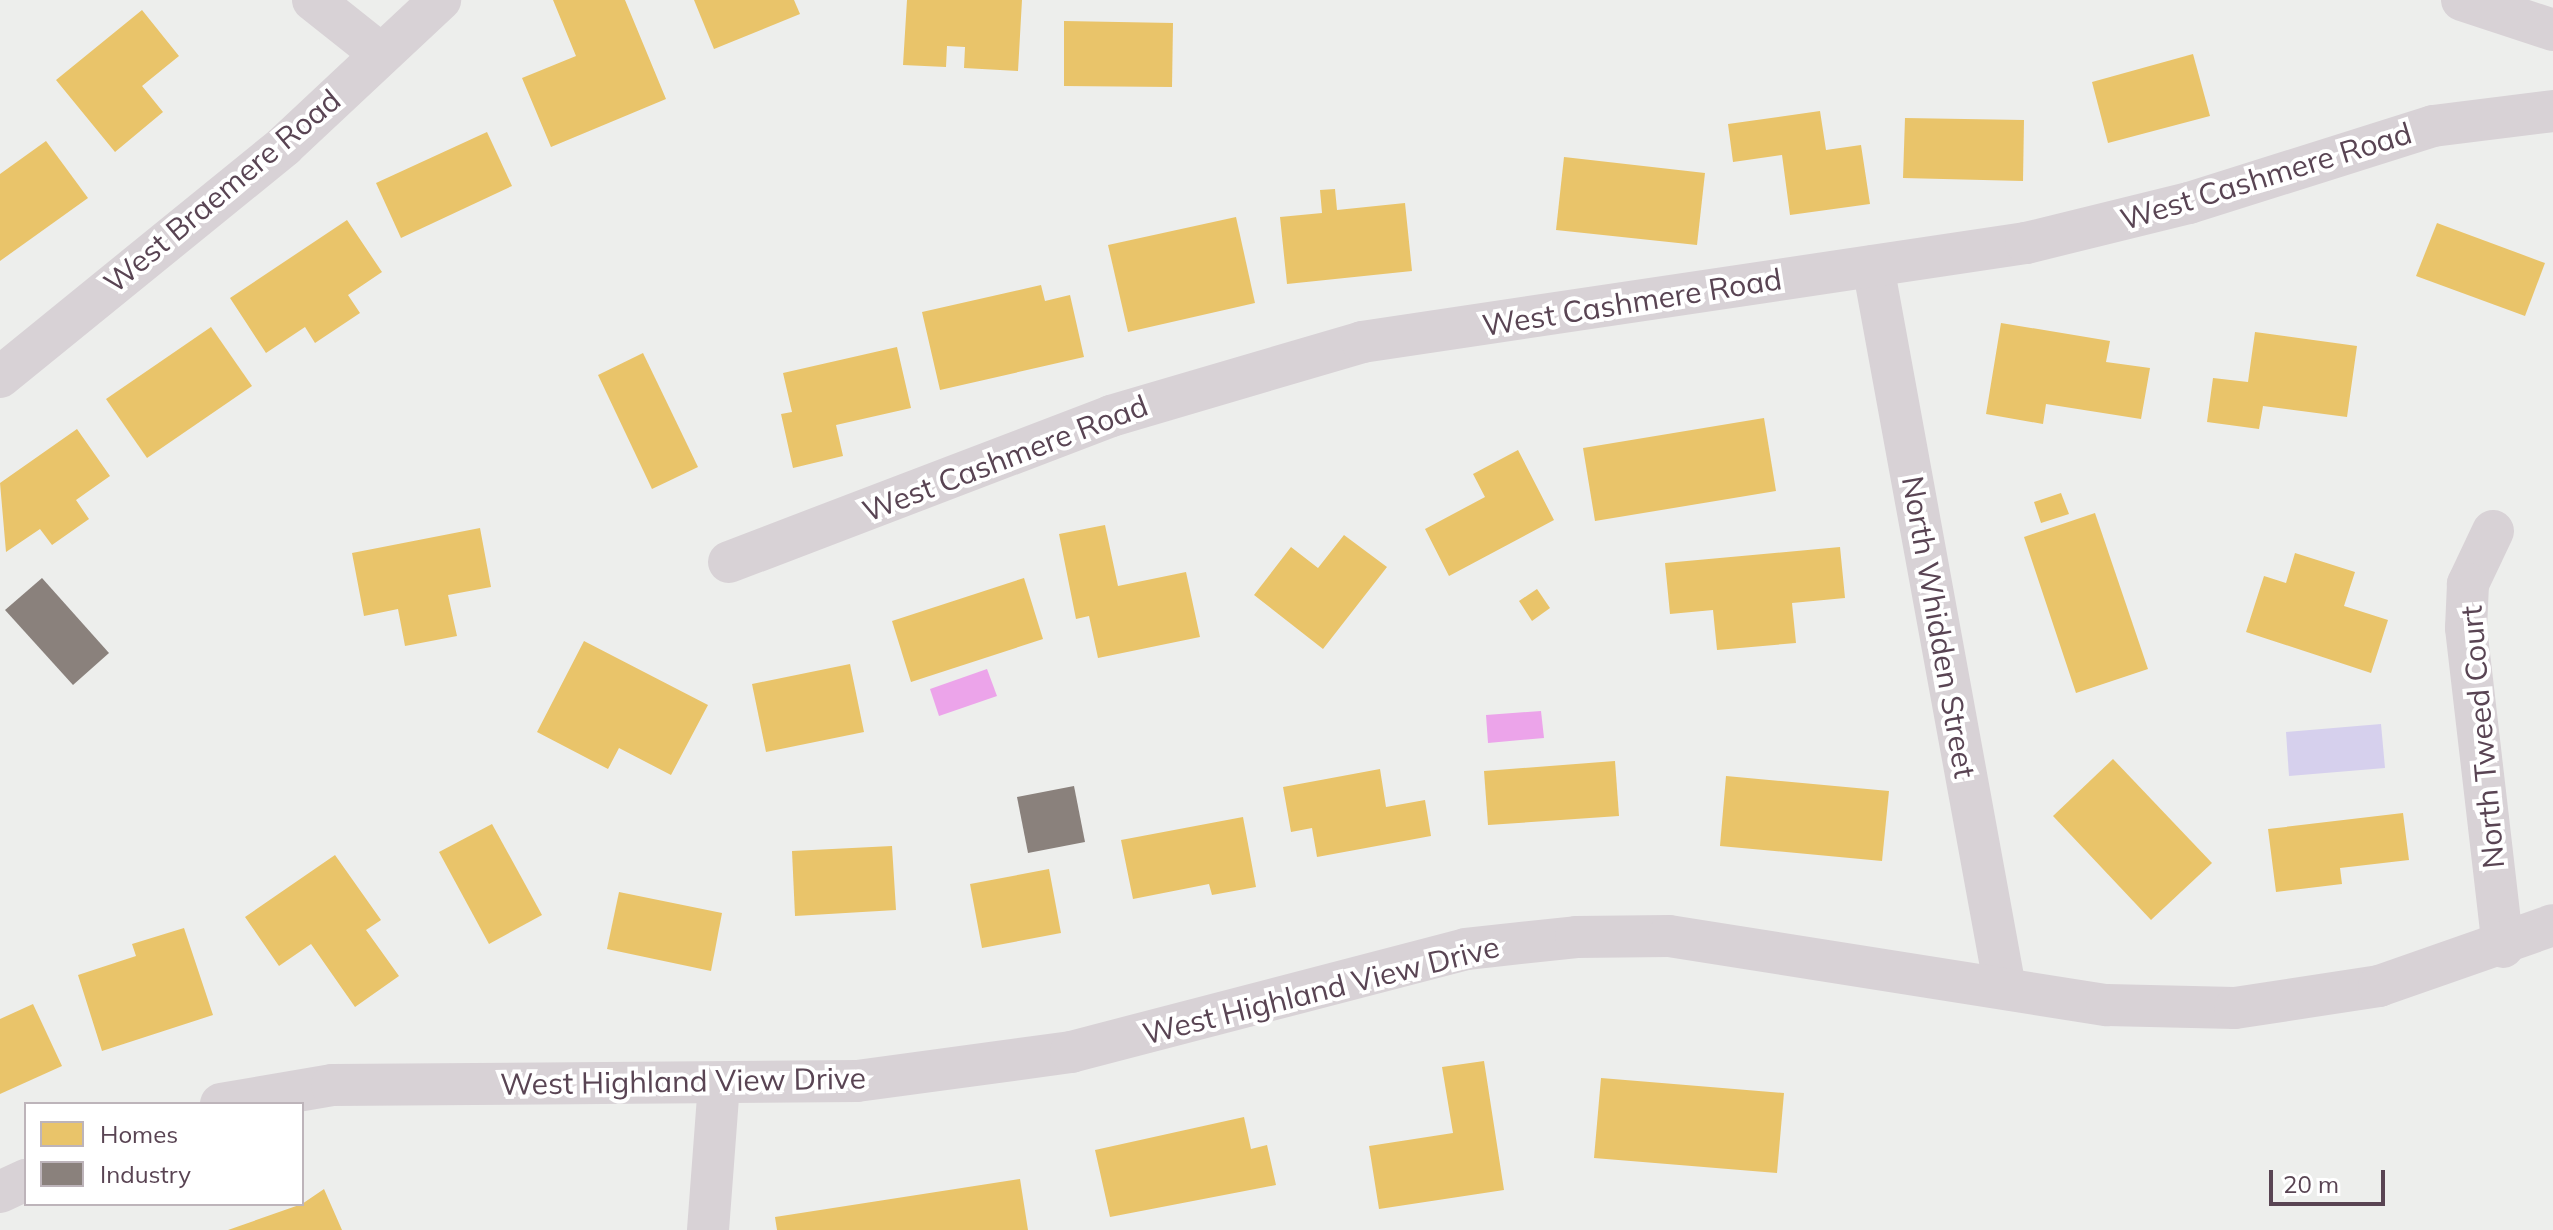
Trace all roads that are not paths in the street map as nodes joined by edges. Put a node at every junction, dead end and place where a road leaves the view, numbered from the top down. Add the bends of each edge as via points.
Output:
1 (313, 0) edge
2 (440, 0) edge
3 (2462, 0) edge
4 (2553, 30) edge
5 (381, 54) junction
6 (2553, 111) edge
7 (1873, 266) junction
8 (0, 377) edge
9 (2493, 531) dead end
10 (729, 562) dead end
11 (2553, 925) edge
12 (2503, 947) junction
13 (2005, 988) junction
14 (719, 1084) junction
15 (233, 1102) edge
16 (24, 1181) edge
17 (0, 1192) edge
18 (708, 1230) edge

1 - 5 street
2 - 5 street, West Braemere Road
3 - 4 street
5 - 8 street, West Braemere Road via 284,146
6 - 7 street, West Cashmere Road via 2433,126 2189,203 2026,243
7 - 10 street, West Cashmere Road via 1362,342 1111,416
7 - 13 street, North Whidden Street
9 - 12 street, North Tweed Court via 2468,584 2466,628
11 - 12 street, West Highland View Drive
12 - 13 street, West Highland View Drive via 2379,986 2235,1008 2107,1005
13 - 14 street, West Highland View Drive via 1669,936 1576,937 1466,949 1071,1052 857,1081
14 - 15 street, West Highland View Drive via 332,1085
14 - 18 street
16 - 17 street

